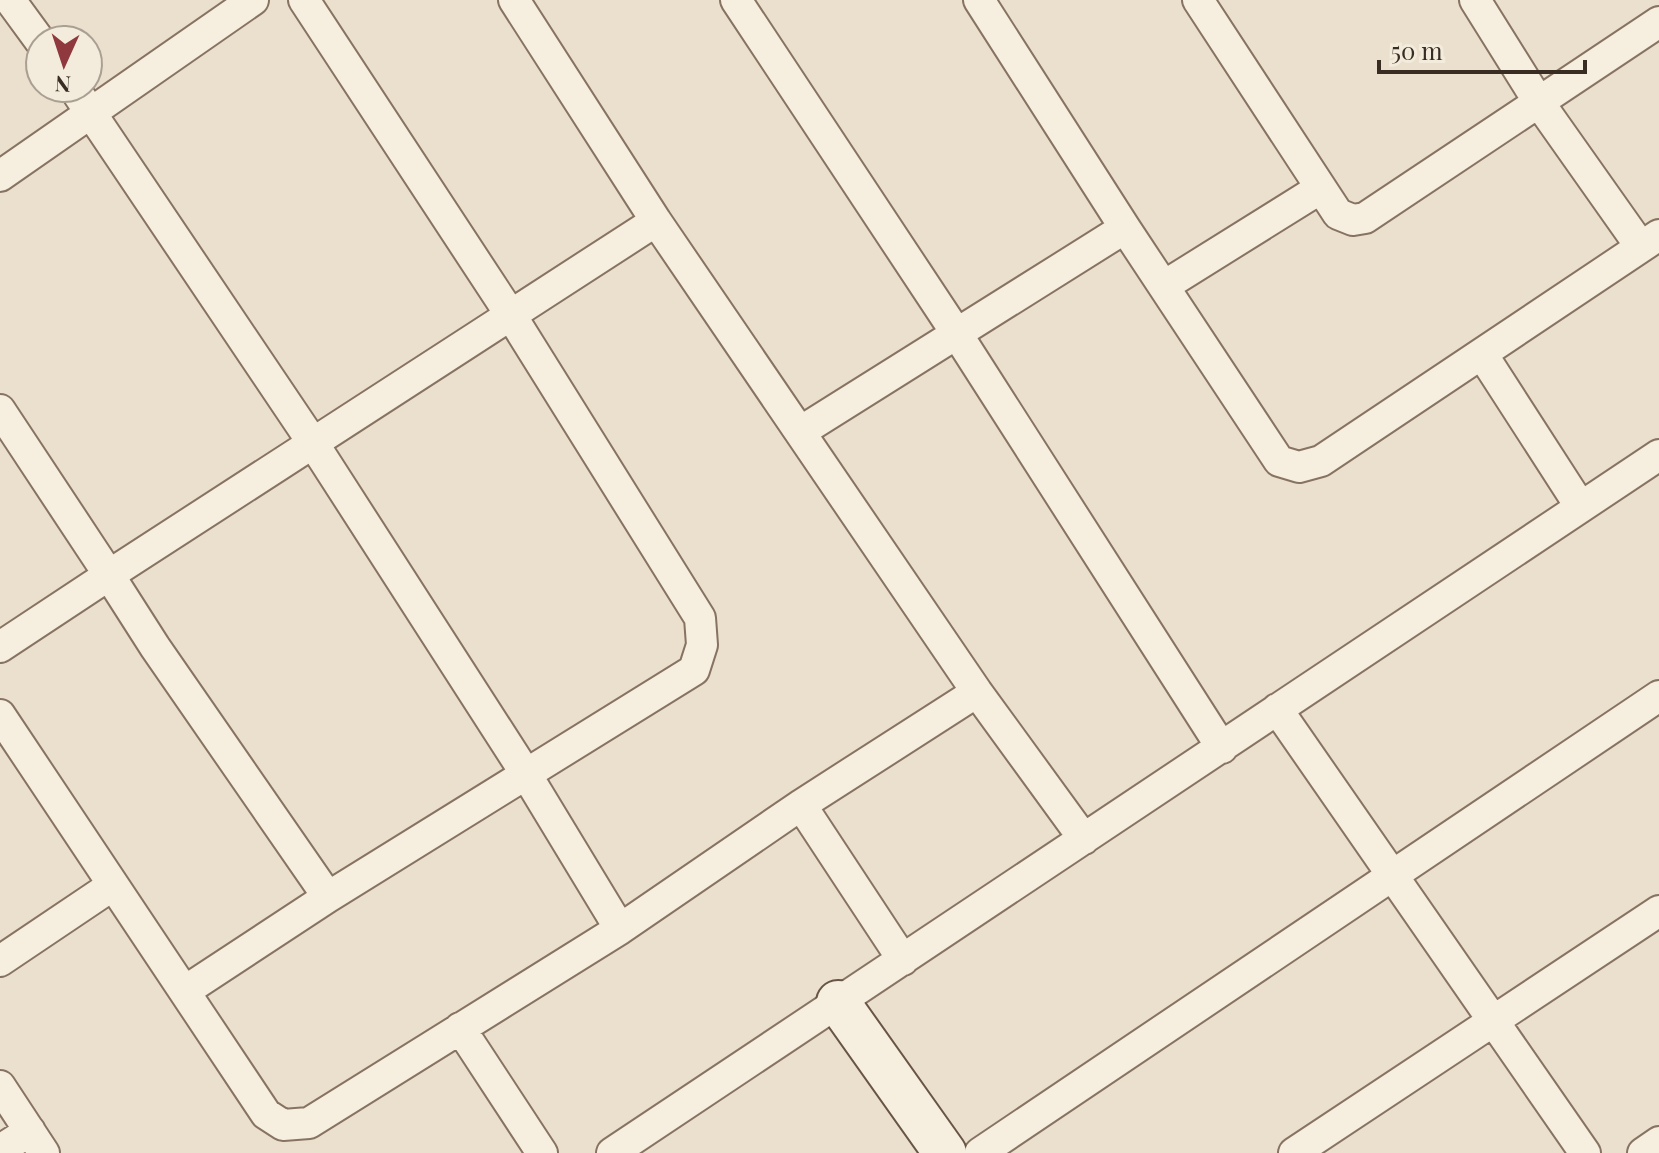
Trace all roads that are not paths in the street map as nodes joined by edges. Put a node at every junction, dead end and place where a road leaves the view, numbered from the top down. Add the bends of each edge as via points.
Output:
1 (10, 0) edge
2 (253, 0) edge
3 (304, 0) edge
4 (736, 0) edge
5 (979, 0) edge
6 (1198, 0) edge
7 (1475, 0) edge
8 (520, 2) edge
9 (1659, 22) edge
10 (28, 24) edge
11 (104, 86) edge
12 (77, 104) edge
13 (85, 104) edge
14 (1540, 104) junction
15 (0, 176) edge
16 (1321, 188) junction
17 (656, 221) junction
18 (1125, 228) junction
19 (1650, 241) edge
20 (1164, 286) junction
21 (512, 317) junction
22 (957, 334) junction
23 (1482, 354) junction
24 (0, 410) edge
25 (800, 432) junction
26 (313, 443) junction
27 (1659, 455) edge
28 (1580, 506) junction
29 (109, 575) junction
30 (0, 647) edge
31 (977, 692) junction
32 (1659, 696) edge
33 (1277, 709) junction
34 (0, 715) edge
35 (1222, 748) junction
36 (526, 774) junction
37 (801, 805) junction
38 (1084, 839) junction
39 (1394, 875) junction
40 (113, 885) junction
41 (328, 897) junction
42 (1659, 911) edge
43 (620, 929) junction
44 (903, 960) junction
45 (0, 961) edge
46 (185, 991) junction
47 (838, 1002) junction
48 (1494, 1021) junction
49 (460, 1028) junction
50 (0, 1086) edge
51 (37, 1142) edge
52 (1659, 1142) edge
53 (0, 1150) edge
54 (542, 1153) edge
55 (612, 1153) edge
56 (945, 1153) edge
57 (980, 1153) edge
58 (1294, 1153) edge
59 (1585, 1153) edge
60 (1643, 1153) edge

1 - 10 street
2 - 11 street
3 - 21 street
4 - 22 street
5 - 18 street
6 - 16 street
7 - 14 street
8 - 17 street
9 - 14 street
12 - 15 street
13 - 26 street
14 - 16 street via 1365,218 1338,214
14 - 19 street
16 - 20 street
17 - 21 street
17 - 25 street
18 - 20 street
18 - 22 street
19 - 23 street
20 - 23 street via 1279,461 1299,467 1321,461
21 - 26 street
21 - 36 street via 700,618 702,645 694,670
22 - 25 street
22 - 35 street
23 - 28 street
24 - 29 street
25 - 31 street
26 - 29 street
26 - 36 street
27 - 28 street
28 - 33 street
29 - 30 street
29 - 41 street
31 - 37 street
31 - 38 street
32 - 39 street
33 - 35 street
33 - 39 street
34 - 40 street
35 - 38 street
36 - 41 street
36 - 43 street
37 - 43 street
37 - 44 street
38 - 44 street
39 - 48 street
39 - 57 street
40 - 45 street
40 - 46 street
41 - 46 street
42 - 48 street
43 - 49 street
44 - 47 street
46 - 49 street via 266,1114 283,1125 309,1123
47 - 55 street
47 - 56 street
48 - 58 street
48 - 59 street
49 - 54 street
50 - 51 street
51 - 53 street
52 - 60 street

